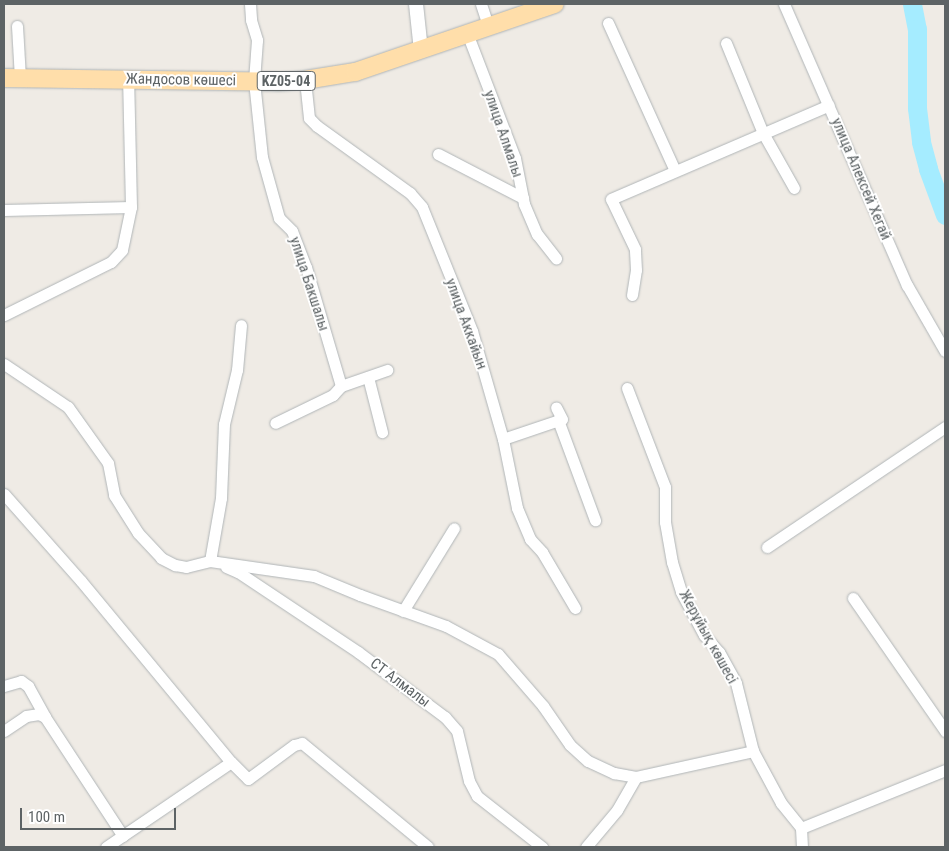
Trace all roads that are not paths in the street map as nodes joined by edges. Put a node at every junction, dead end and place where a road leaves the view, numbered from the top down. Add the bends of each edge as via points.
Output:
1 (250, 4) edge
2 (416, 4) edge
3 (482, 4) edge
4 (555, 4) edge
5 (784, 4) edge
6 (608, 23) dead end
7 (488, 25) junction
8 (17, 26) dead end
9 (467, 33) junction
10 (726, 43) dead end
11 (421, 51) junction
12 (12, 78) edge
13 (128, 79) junction
14 (305, 80) junction
15 (254, 81) junction
16 (829, 105) junction
17 (764, 133) junction
18 (438, 154) dead end
19 (675, 171) junction
20 (794, 188) dead end
21 (523, 198) junction
22 (131, 207) junction
23 (4, 210) edge
24 (556, 258) dead end
25 (632, 295) dead end
26 (4, 315) edge
27 (241, 325) dead end
28 (945, 351) edge
29 (4, 364) edge
30 (387, 370) dead end
31 (368, 377) junction
32 (341, 386) junction
33 (627, 388) dead end
34 (556, 407) dead end
35 (558, 420) junction
36 (275, 423) dead end
37 (945, 427) edge
38 (382, 432) dead end
39 (503, 439) junction
40 (4, 494) edge
41 (596, 520) dead end
42 (454, 528) dead end
43 (767, 547) dead end
44 (210, 561) junction
45 (853, 598) dead end
46 (575, 608) dead end
47 (403, 611) junction
48 (4, 686) edge
49 (45, 717) junction
50 (4, 731) edge
51 (945, 731) edge
52 (753, 751) junction
53 (231, 762) junction
54 (945, 770) edge
55 (636, 777) junction
56 (801, 828) junction
57 (123, 836) junction
58 (106, 847) edge
59 (428, 847) edge
60 (542, 847) edge
61 (586, 847) edge
62 (802, 847) edge

1 - 15 street, улица Бакшалы via 258,40
2 - 11 street
3 - 7 street
4 - 7 main road, Жандосов көшесі / KZ05-04
5 - 16 street, улица Алексей Хегай
6 - 19 street
7 - 9 main road, Жандосов көшесі / KZ05-04
8 - 12 street
9 - 11 main road, Жандосов көшесі / KZ05-04
9 - 21 street, улица Алмалы via 515,158
10 - 17 street
11 - 14 main road, Жандосов көшесі / KZ05-04 via 355,72
12 - 13 main road, Жандосов көшесі / KZ05-04
13 - 15 main road, Жандосов көшесі / KZ05-04
13 - 22 street
14 - 15 main road, Жандосов көшесі / KZ05-04
14 - 39 street, улица Аккайын via 309,118 410,193 422,207 472,331
15 - 32 street, улица Бакшалы via 262,157 276,209 279,218 292,231 306,267
16 - 17 street
16 - 28 street, улица Алексей Хегай via 907,285
17 - 19 street
17 - 20 street
18 - 21 street
19 - 25 street via 611,199 635,249
21 - 24 street, улица Алмалы via 537,234
22 - 23 street
22 - 26 street via 122,250 111,262
27 - 44 street via 237,370 224,424 221,498
29 - 44 street via 68,407 108,463 114,496 138,533 161,558 186,566
30 - 31 street
31 - 32 street
31 - 38 street
32 - 36 street via 333,394
33 - 52 street, Жерұйық көшесі via 665,487 664,522 681,592 736,684
34 - 35 street via 562,419
35 - 39 street
35 - 41 street
37 - 43 street
39 - 46 street, улица Аккайын via 517,508 530,539 542,552
40 - 53 street via 81,581
42 - 47 street
44 - 47 street via 314,576
44 - 60 street, СТ Алмалы via 238,572 358,652 444,717 457,731 469,781 477,796
45 - 51 street
47 - 55 street via 446,626 498,654 543,706 570,745 588,761 614,773
48 - 49 street via 21,682 28,686
49 - 50 street via 39,714 26,716
49 - 57 street
52 - 55 street
52 - 56 street, Жерұйық көшесі via 781,803
53 - 57 street
53 - 59 street via 248,779 294,745 302,744
54 - 56 street
55 - 61 street via 617,810
56 - 62 street
57 - 58 street

